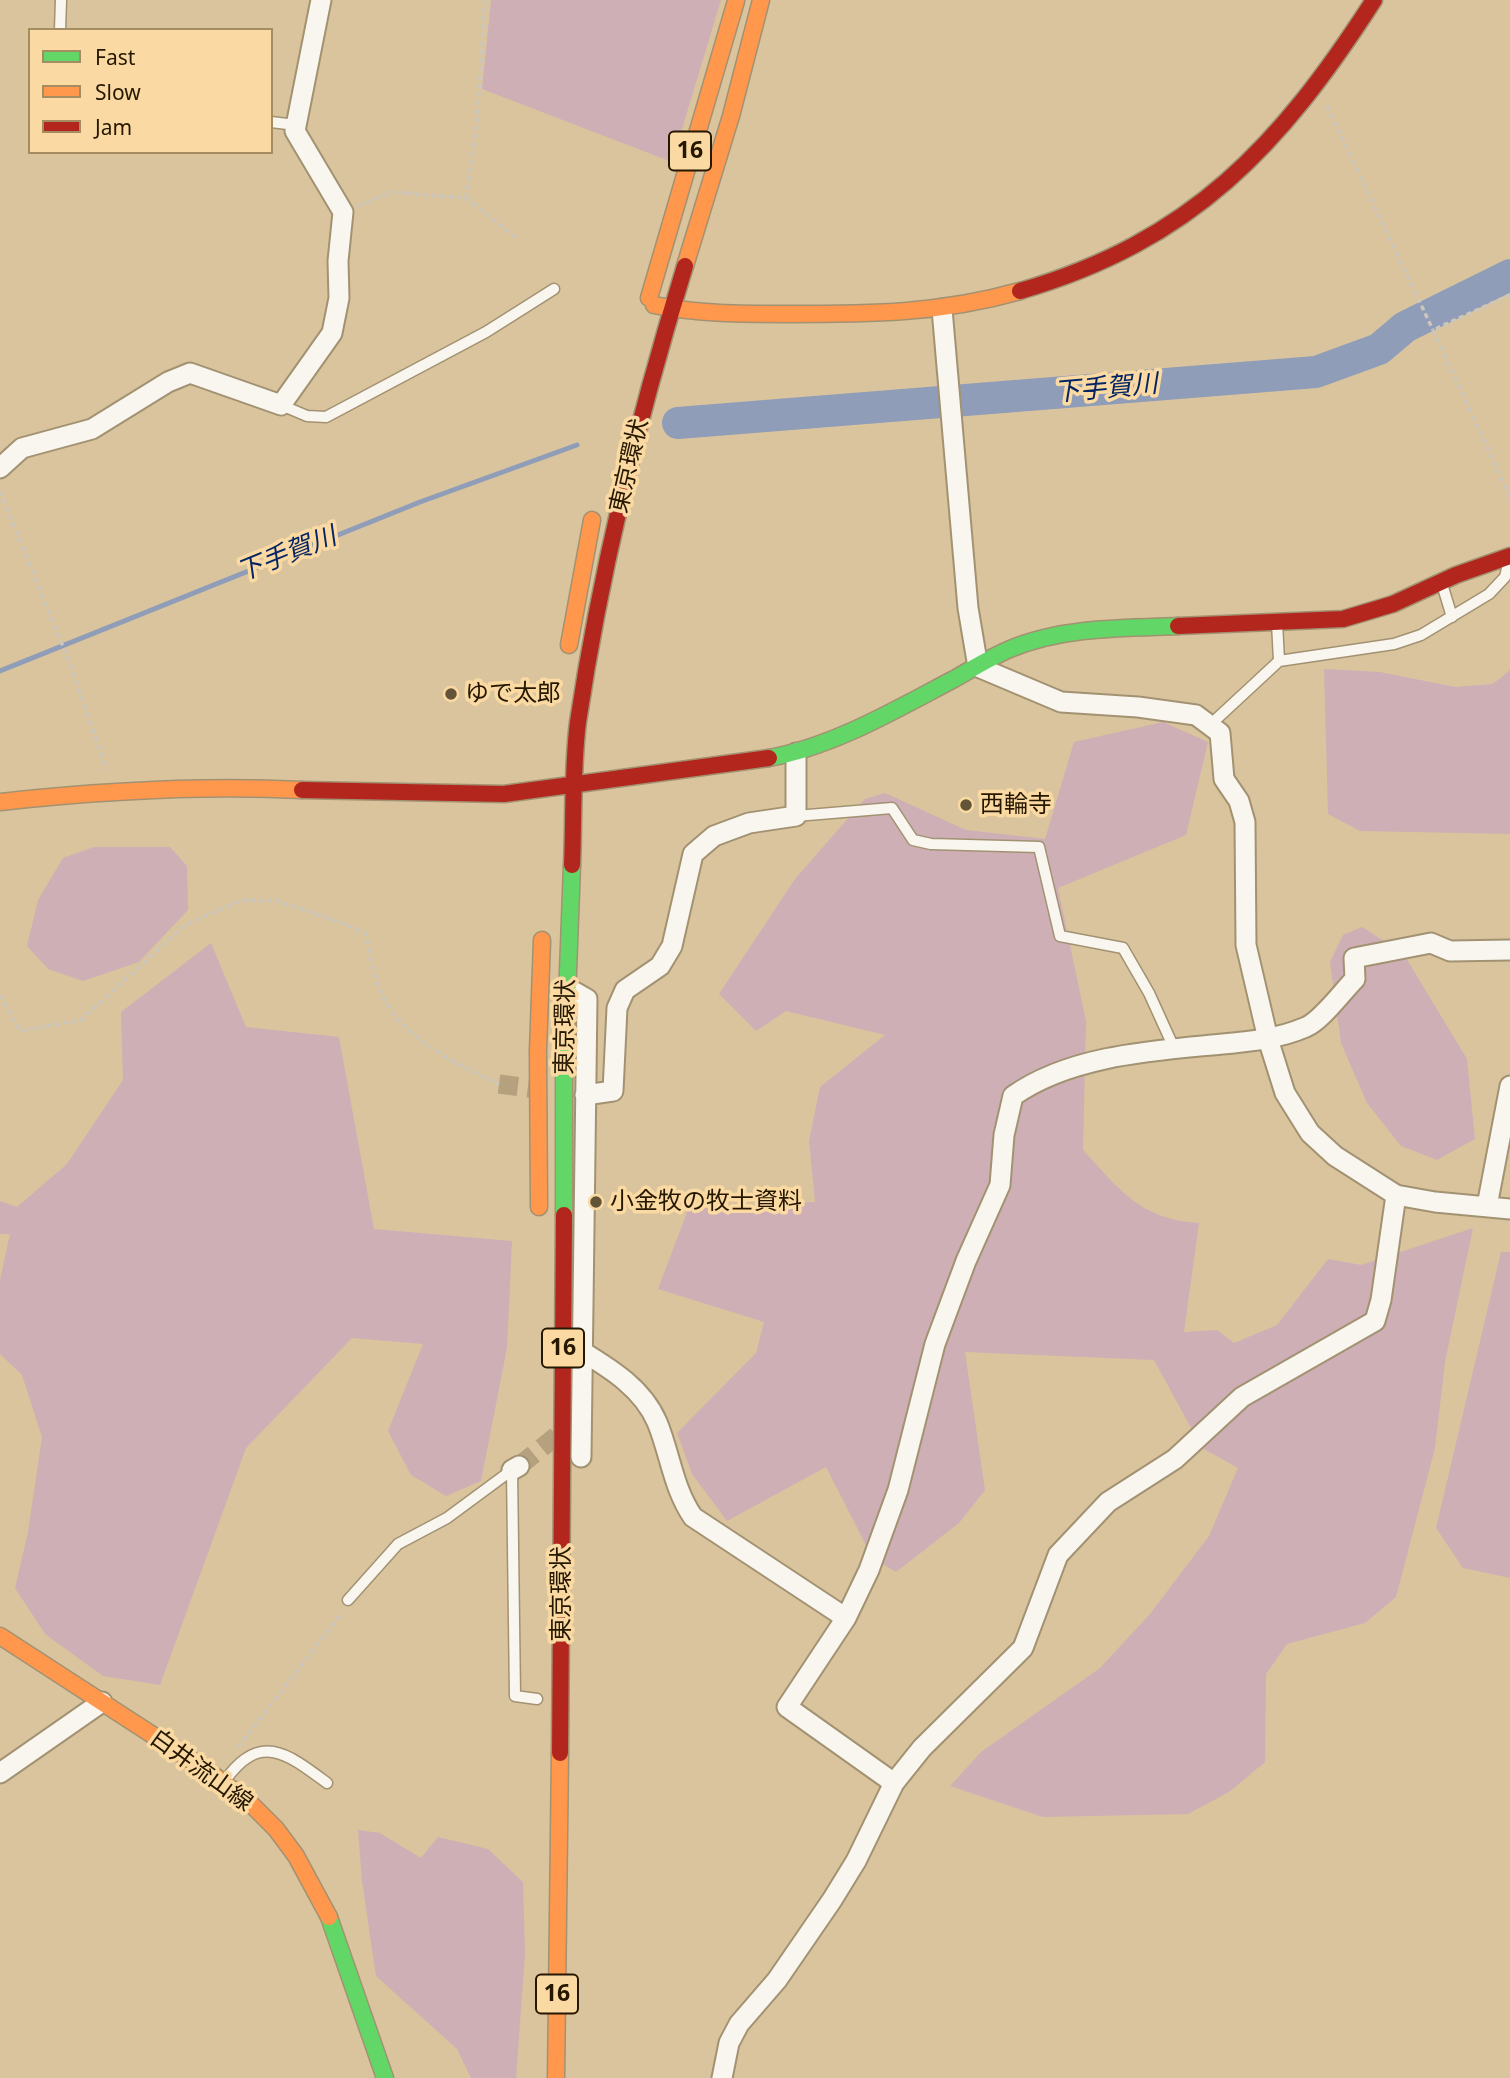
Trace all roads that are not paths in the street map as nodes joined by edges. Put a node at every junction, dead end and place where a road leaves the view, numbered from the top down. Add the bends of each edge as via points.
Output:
1 (61, 0) edge
2 (321, 0) edge
3 (737, 0) edge
4 (761, 0) edge
5 (1374, 0) edge
6 (60, 28) edge
7 (273, 122) edge
8 (296, 125) junction
9 (554, 289) dead end
10 (670, 309) junction
11 (942, 309) junction
12 (281, 405) junction
13 (0, 468) edge
14 (596, 497) dead end
15 (1510, 556) edge
16 (1441, 582) junction
17 (1452, 617) junction
18 (1277, 623) junction
19 (1279, 661) junction
20 (565, 667) dead end
21 (978, 667) junction
22 (1210, 725) junction
23 (796, 753) junction
24 (554, 765) dead end
25 (575, 787) junction
26 (552, 794) junction
27 (0, 802) edge
28 (796, 816) junction
29 (543, 917) dead end
30 (1510, 950) edge
31 (566, 988) junction
32 (1268, 1039) junction
33 (1174, 1048) junction
34 (1510, 1086) edge
35 (585, 1095) junction
36 (1396, 1195) junction
37 (1487, 1206) junction
38 (1510, 1209) edge
39 (540, 1217) dead end
40 (583, 1352) junction
41 (348, 1600) road end
42 (846, 1618) junction
43 (0, 1636) edge
44 (558, 1649) junction
45 (537, 1700) dead end
46 (102, 1702) junction
47 (0, 1773) edge
48 (219, 1779) junction
49 (327, 1783) dead end
50 (894, 1783) junction
51 (385, 2078) edge
52 (556, 2078) edge
53 (722, 2078) edge

1 - 6 lane
2 - 8 street
3 - 10 main road, 16 via 646,309
4 - 10 main road, 東京環状 / 16 via 731,116
5 - 11 main road via 1318,85 1257,156 1191,209 1133,246 1038,288
7 - 8 lane
8 - 12 street via 295,131 343,212 339,298 332,333
9 - 12 lane via 486,332 326,417 307,416
10 - 11 main road via 879,315
10 - 25 main road, 東京環状 / 16 via 621,501 578,724
11 - 21 street via 968,608
12 - 13 street via 190,373 92,429 22,448
14 - 20 main road, 東京環状
15 - 16 main road
15 - 17 lane via 1505,577 1489,594
16 - 17 lane
16 - 18 main road via 1393,604 1343,619
17 - 19 lane via 1394,644
18 - 19 lane
18 - 21 main road via 1124,628 1042,638 1009,649
19 - 22 lane
21 - 22 street via 1061,702 1138,706 1196,715
21 - 23 main road via 883,717
22 - 32 street via 1220,733 1224,779 1239,801 1245,822 1246,945
23 - 25 main road
23 - 28 street
24 - 26 main road
25 - 26 main road
25 - 31 main road, 東京環状 / 16
26 - 27 main road via 235,787 114,790
28 - 33 lane via 892,808 913,840 1039,847 1060,936 1124,948
28 - 35 street via 749,823 714,836 693,854 672,946 660,967 625,990 617,1008 613,1091
29 - 39 main road, 東京環状 via 538,1051
30 - 32 street via 1450,951 1431,943 1354,958 1355,979 1309,1026
31 - 35 street via 587,999
31 - 44 main road, 東京環状 / 16 via 559,1273
32 - 33 street
32 - 36 street via 1286,1093 1310,1133 1335,1156
33 - 42 street via 1082,1065 1037,1079 1013,1096 1000,1185 935,1344 898,1490 859,1596
34 - 37 street
35 - 40 street
36 - 37 street
36 - 50 street via 1375,1321 1241,1397 1175,1460 1108,1502 1058,1555 1023,1648 922,1748
37 - 38 street
40 - 42 street via 623,1378 656,1419 682,1501 693,1517
40 - 44 street via 576,1632
41 - 45 lane via 398,1544 447,1518 516,1468 513,1680 515,1696
42 - 50 street via 787,1707
43 - 46 main road, 白井流山線
44 - 52 main road, 東京環状 / 16
46 - 47 street
46 - 48 main road, 白井流山線
48 - 49 lane via 264,1750 296,1760
48 - 51 main road, 白井流山線 via 275,1828 312,1883
50 - 53 street via 832,1900 777,1980 739,2024 729,2043

